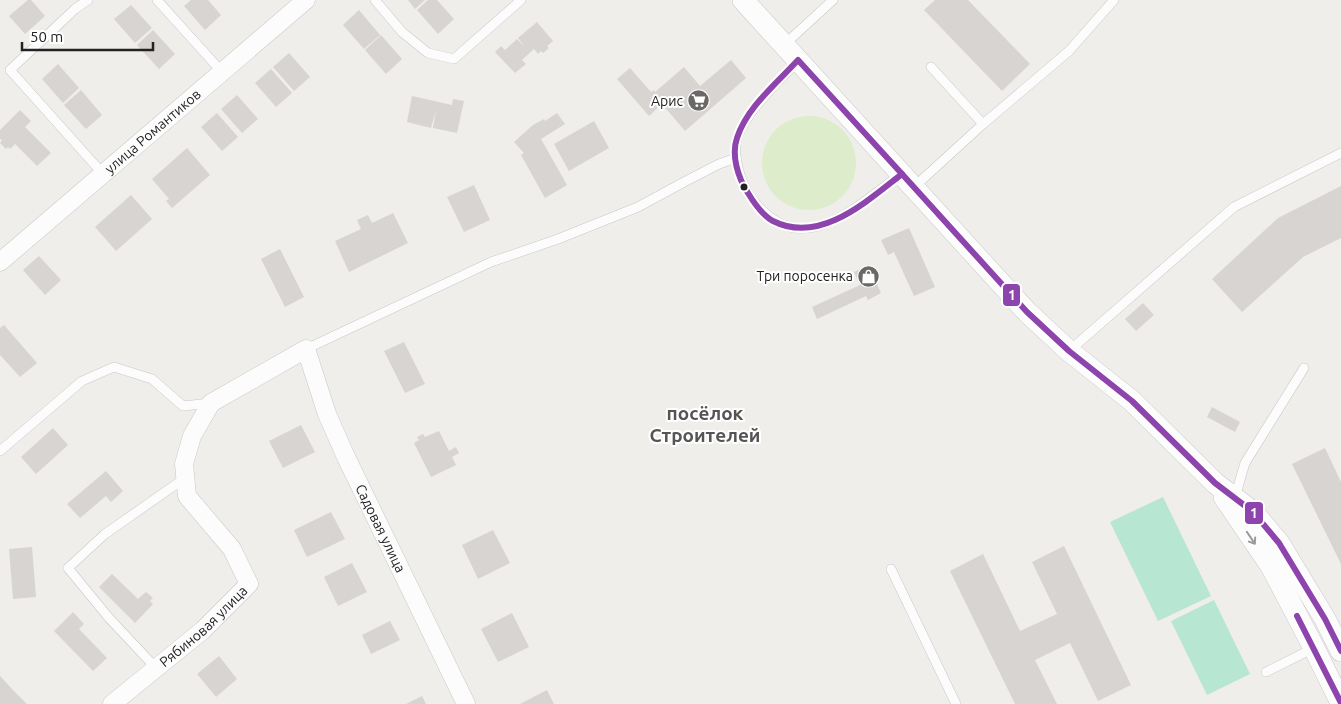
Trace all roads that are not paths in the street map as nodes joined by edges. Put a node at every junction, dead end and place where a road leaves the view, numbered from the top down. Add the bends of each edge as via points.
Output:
1 (88, 0) edge
2 (156, 0) edge
3 (306, 0) edge
4 (375, 0) edge
5 (521, 0) edge
6 (743, 0) edge
7 (833, 0) edge
8 (1114, 0) edge
9 (784, 44) junction
10 (798, 60) junction
11 (931, 67) dead end
12 (222, 72) junction
13 (983, 124) junction
14 (1341, 153) edge
15 (736, 158) junction
16 (103, 174) junction
17 (908, 181) junction
18 (0, 262) edge
19 (306, 349) junction
20 (1068, 351) junction
21 (1304, 368) dead end
22 (211, 403) junction
23 (0, 451) edge
24 (185, 478) junction
25 (1215, 483) junction
26 (1235, 498) junction
27 (891, 569) dead end
28 (1314, 648) junction
29 (1341, 651) edge
30 (156, 668) junction
31 (1266, 672) dead end
32 (1341, 703) edge
33 (112, 704) edge
34 (466, 704) edge
35 (956, 704) edge

1 - 16 lane via 10,70
2 - 12 lane
3 - 12 street, улица Романтиков
4 - 5 lane via 402,32 428,53 454,59
6 - 9 street
7 - 9 lane
8 - 13 lane via 1069,51
9 - 10 street
10 - 15 lane via 747,118 736,140
10 - 17 street
11 - 13 lane
12 - 16 street, улица Романтиков
13 - 17 lane
14 - 20 lane via 1234,207
15 - 17 lane via 744,188 757,206 772,221 789,227 809,229 830,222
15 - 19 lane via 638,207 491,262
16 - 18 street, улица Романтиков
17 - 20 street
19 - 22 street
19 - 34 street, Садовая улица via 346,457
20 - 25 street via 1132,401
21 - 26 lane via 1245,463
22 - 23 lane via 183,406 152,379 114,367 82,381
22 - 24 street, Рябиновая улица via 192,436 184,464
24 - 30 street, Рябиновая улица via 187,496 232,548 249,584 203,630
24 - 30 lane via 105,534 68,568
25 - 26 street
25 -> 28 street via 1271,566
26 - 29 street via 1253,512 1279,543
27 - 35 lane
28 - 31 lane
28 - 32 street
30 - 33 street, Рябиновая улица

